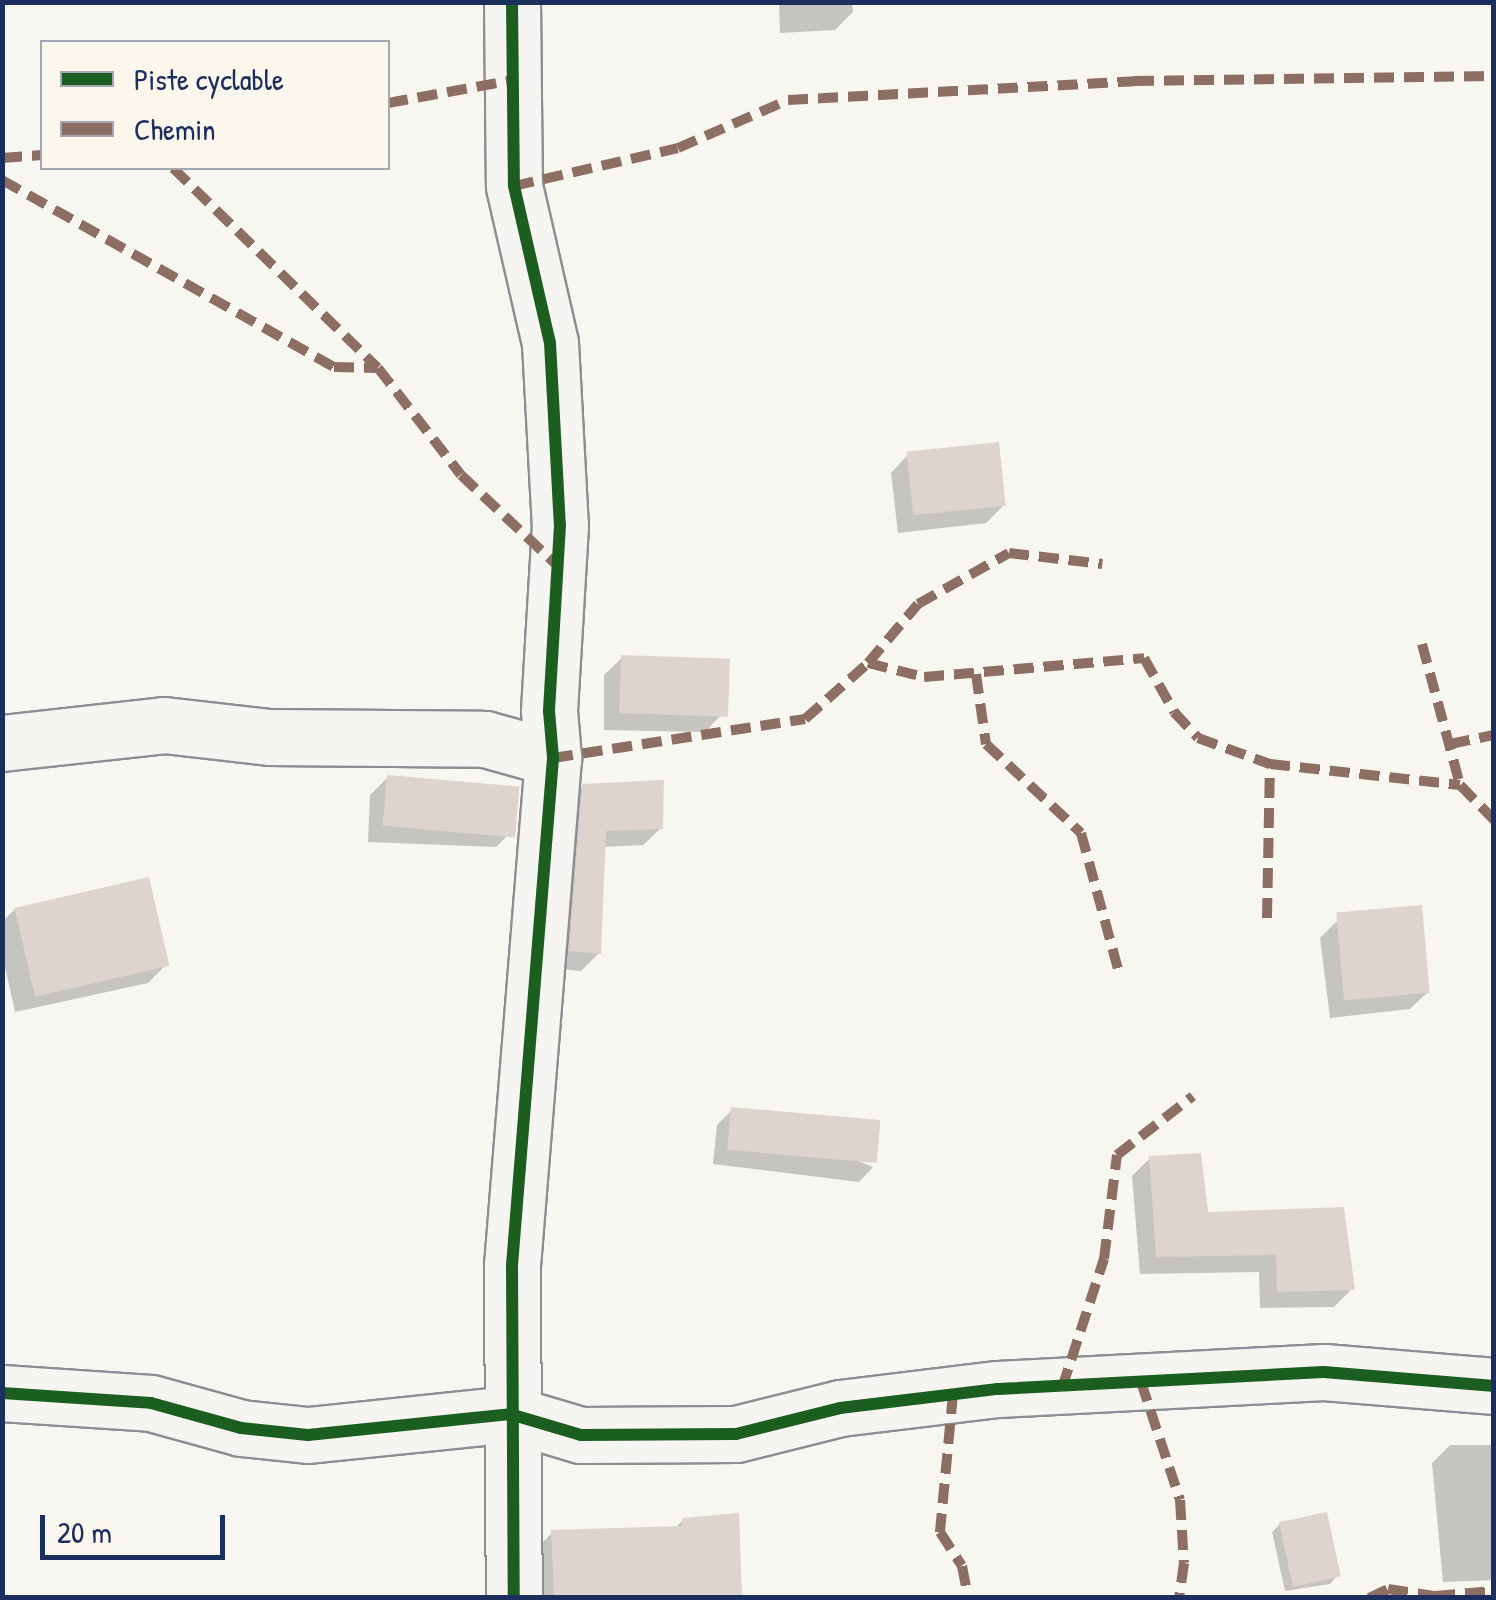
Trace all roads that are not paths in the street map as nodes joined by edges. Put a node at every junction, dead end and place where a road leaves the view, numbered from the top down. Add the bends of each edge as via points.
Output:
1 (512, 2) edge
2 (2, 743) edge
3 (553, 758) junction
4 (1494, 1386) edge
5 (2, 1393) edge
6 (510, 1414) junction
7 (514, 1598) edge

1 - 3 street via 514,186 550,342 560,524 548,710
2 - 3 street via 164,725 270,737 485,739
3 - 6 street via 519,1148
4 - 6 street via 1324,1372 998,1389 840,1408 736,1434 580,1435
5 - 6 street via 151,1404 241,1428 308,1435
6 - 7 street

